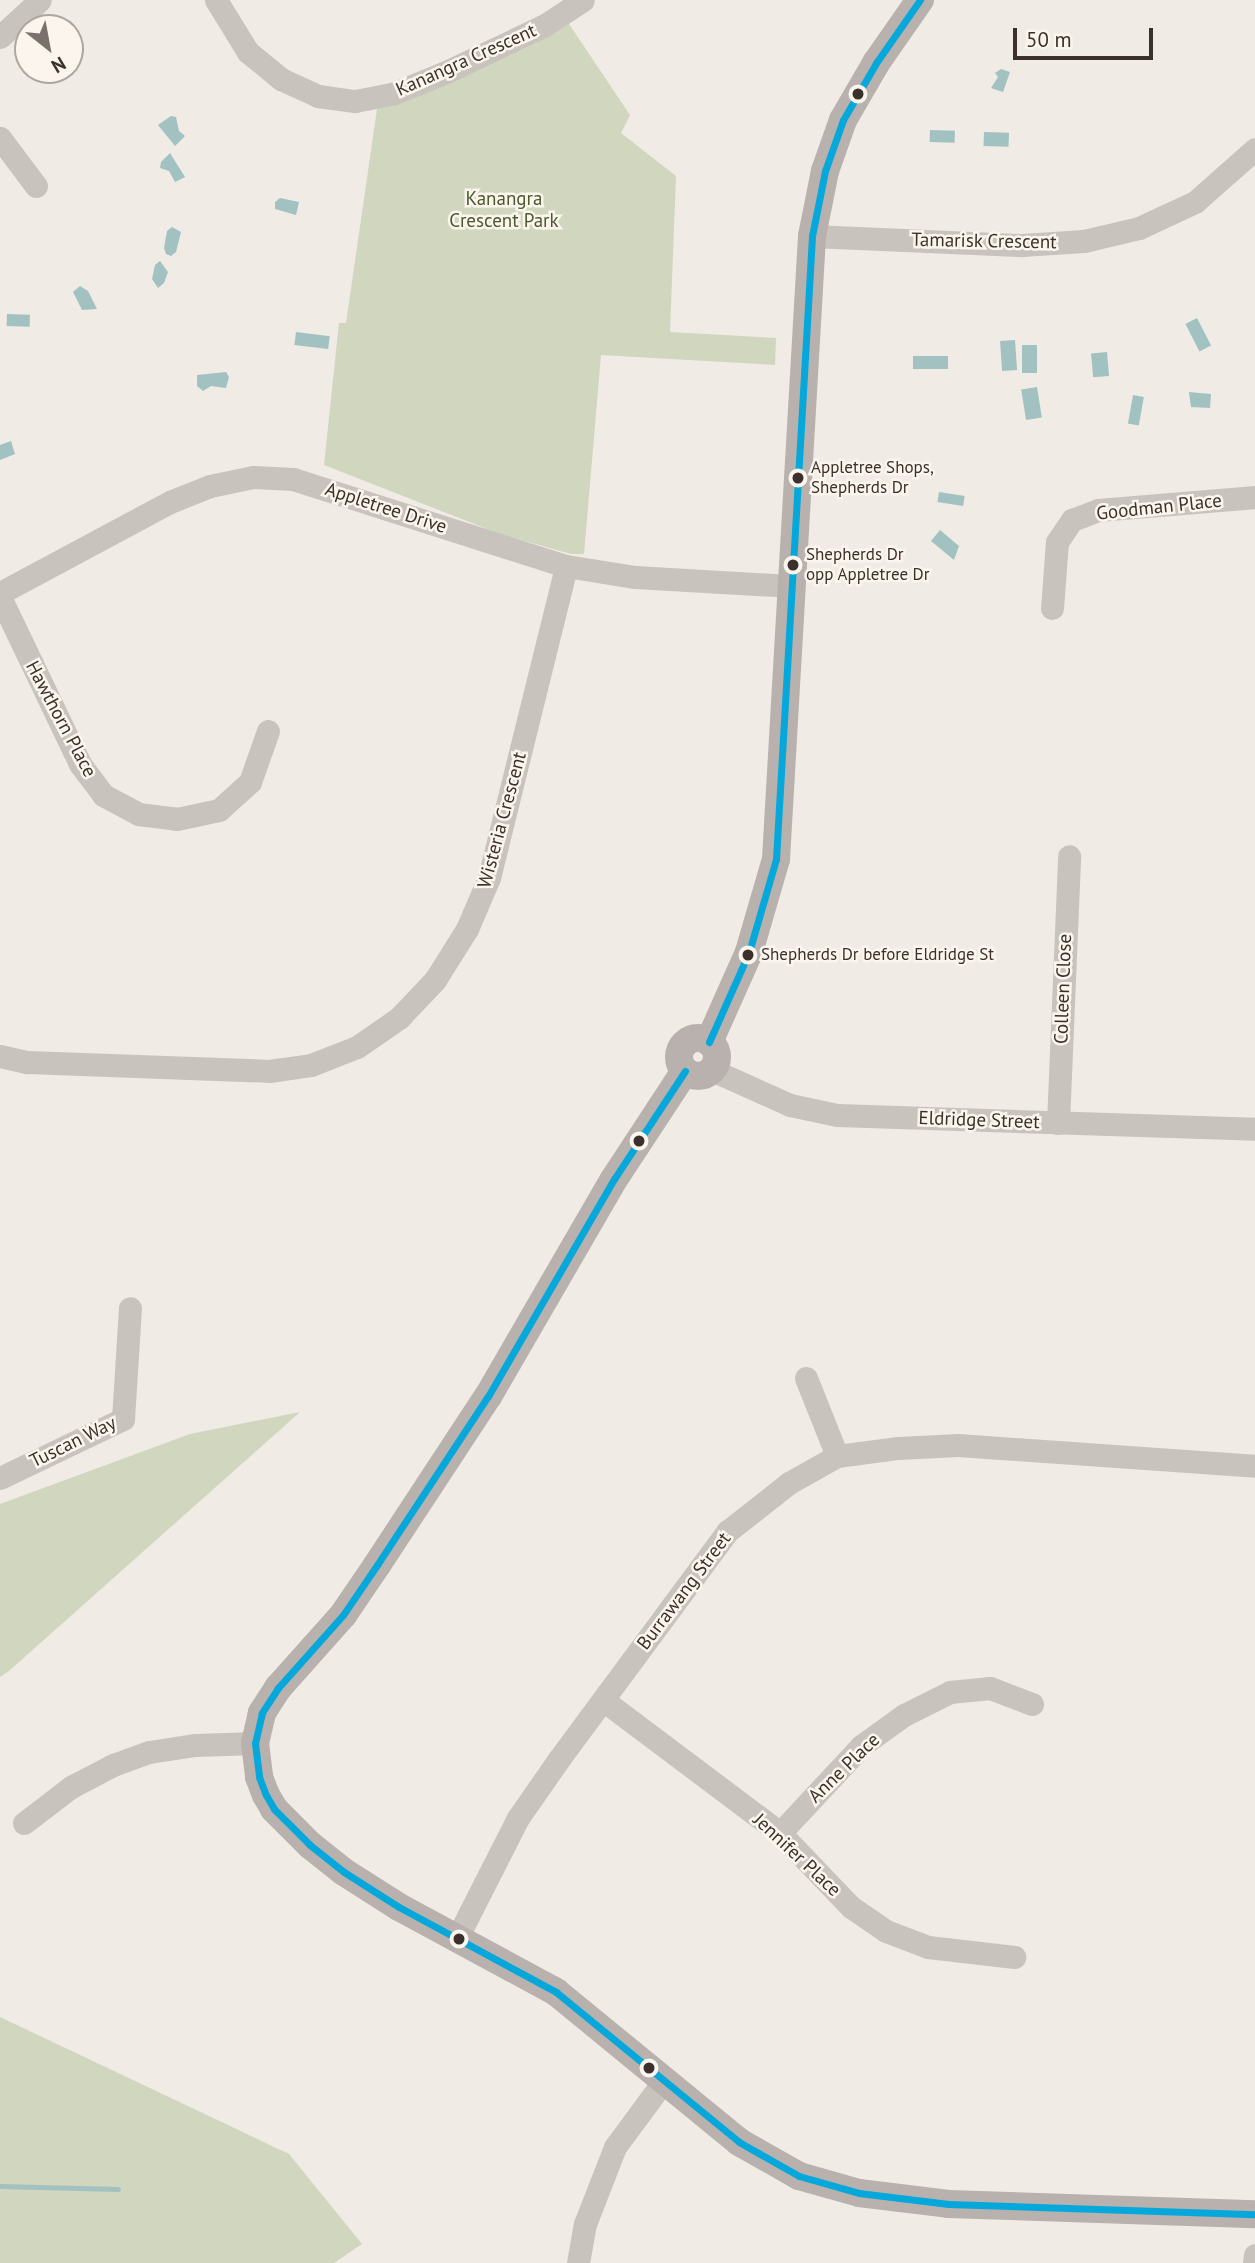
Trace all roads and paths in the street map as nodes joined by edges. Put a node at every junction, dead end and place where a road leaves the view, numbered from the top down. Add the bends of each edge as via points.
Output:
1 (40, 0) edge
2 (216, 0) edge
3 (583, 0) edge
4 (920, 0) edge
5 (0, 37) edge
6 (0, 138) edge
7 (1255, 149) edge
8 (36, 186) dead end
9 (812, 236) junction
10 (1255, 497) edge
11 (566, 566) junction
12 (793, 586) junction
13 (0, 595) edge
14 (1052, 608) dead end
15 (268, 732) dead end
16 (1069, 856) dead end
17 (0, 1056) edge
18 (699, 1071) junction
19 (1058, 1123) junction
20 (1255, 1129) edge
21 (130, 1308) dead end
22 (806, 1378) dead end
23 (837, 1456) junction
24 (1255, 1466) edge
25 (0, 1478) edge
26 (603, 1700) junction
27 (1032, 1704) dead end
28 (255, 1743) junction
29 (24, 1824) dead end
30 (780, 1833) junction
31 (457, 1938) junction
32 (1014, 1957) dead end
33 (663, 2082) junction
34 (1255, 2214) edge
35 (1255, 2255) edge
36 (578, 2263) edge
37 (1254, 2263) edge

1 - 5 street
2 - 3 street, Kanangra Crescent via 248,52 281,79 318,96 355,101 392,94 444,73 545,25
4 - 9 main road via 844,120 825,170
6 - 8 street
7 - 9 street, Tamarisk Crescent via 1195,202 1139,228 1084,241 1022,245
9 - 12 main road
10 - 14 street, Goodman Place via 1098,510 1072,520 1057,542
11 - 12 street, Appletree Drive via 635,577
11 - 13 street, Appletree Drive via 304,482 253,477 210,485 170,502
11 - 17 street, Wisteria Crescent via 489,878 467,929 435,980 399,1018 357,1047 310,1065 269,1071 27,1062
12 - 18 main road via 776,859 750,952 709,1042 691,1040 681,1048 679,1060
13 - 15 street, Hawthorn Place via 80,764 103,794 138,814 177,819 219,810 250,782
16 - 19 street, Colleen Close
18 - 19 street, Eldridge Street via 790,1105 836,1115
18 - 28 main road via 614,1179 488,1396 343,1615 278,1688 262,1713
19 - 20 street, Eldridge Street
21 - 25 street, Tuscan Way via 123,1419
22 - 23 street
23 - 24 street, Burrawang Street via 958,1445
23 - 26 street, Burrawang Street via 789,1483 728,1531
26 - 30 street, Jennifer Place
26 - 31 street, Burrawang Street via 518,1818
27 - 30 street, Anne Place via 990,1688 950,1692 904,1714 861,1746
28 - 29 street via 149,1752 71,1787
28 - 31 main road via 266,1795 310,1845 344,1872
30 - 32 street, Jennifer Place via 851,1907 886,1931 928,1947
31 - 33 main road via 556,1992
33 - 34 main road via 758,2155 799,2176 841,2189 948,2204
33 - 36 street via 615,2147 585,2224
35 - 37 street

